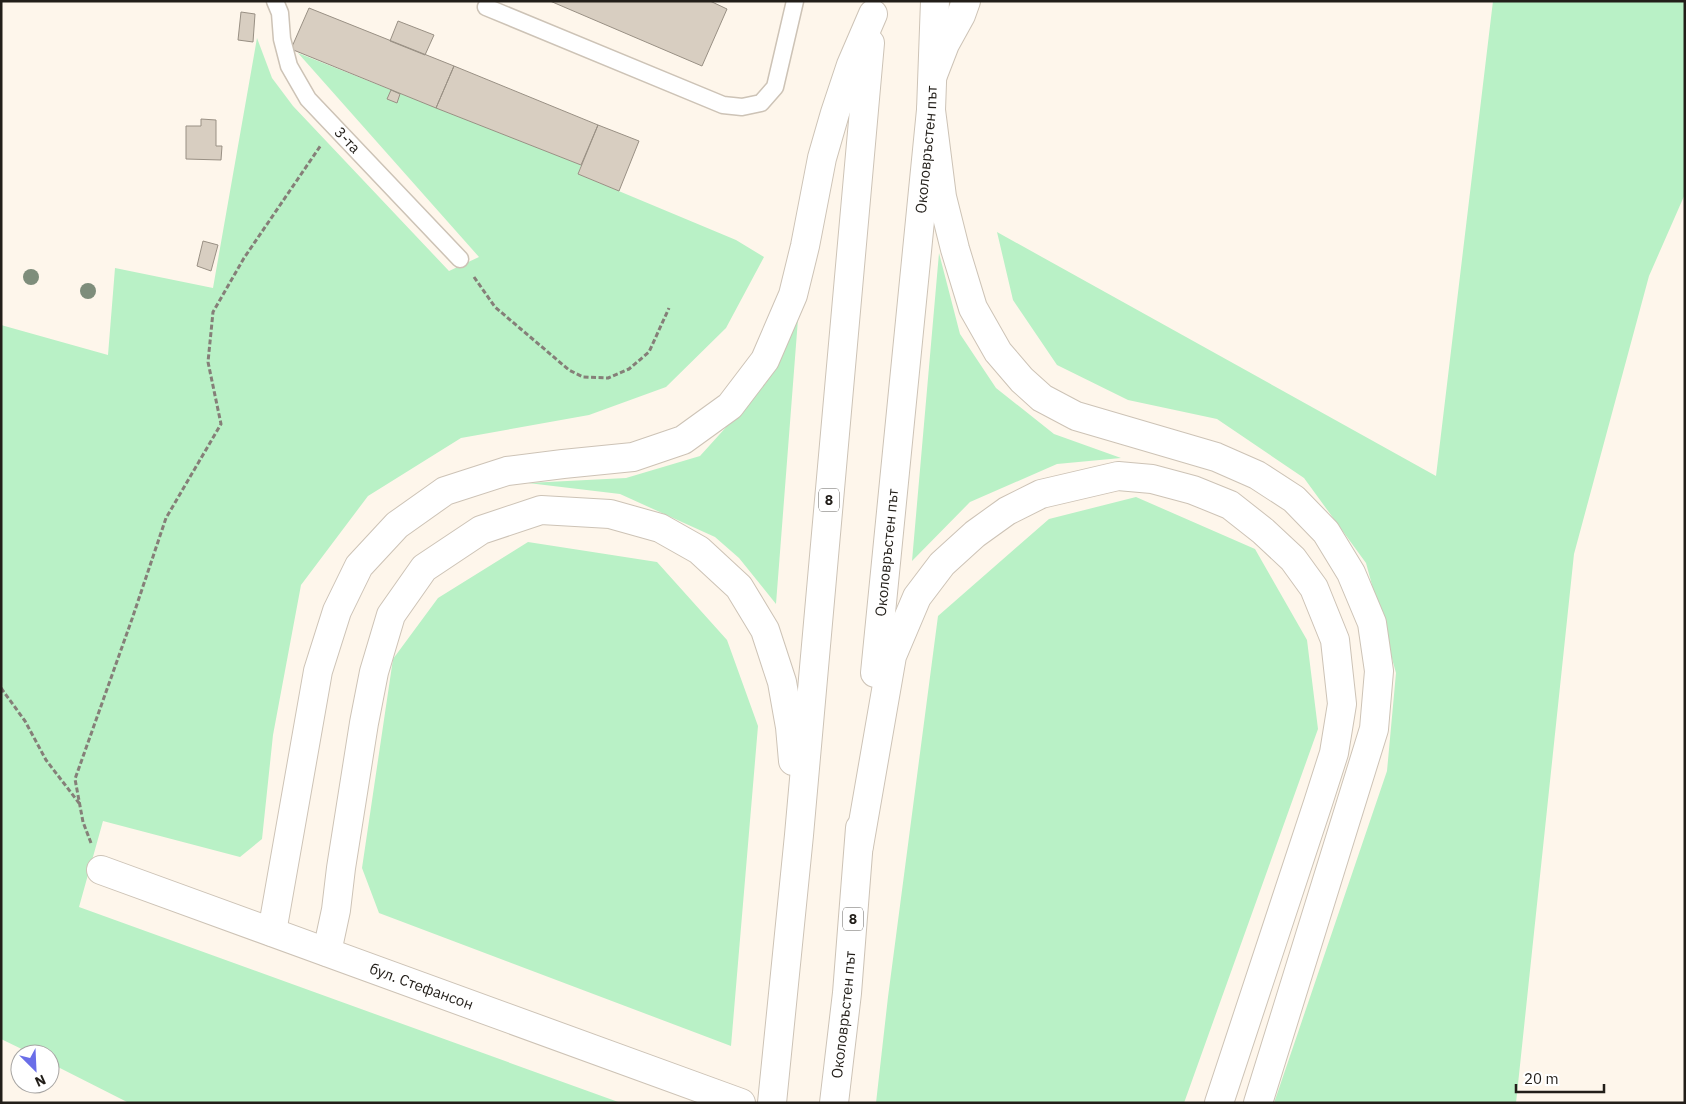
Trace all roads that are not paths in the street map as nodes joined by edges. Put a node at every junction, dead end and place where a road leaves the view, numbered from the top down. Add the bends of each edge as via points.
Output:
1 (275, 1) edge
2 (795, 1) edge
3 (935, 1) edge
4 (966, 1) edge
5 (486, 7) dead end
6 (873, 8) edge
7 (932, 76) junction
8 (931, 110) junction
9 (460, 258) road end
10 (799, 835) junction
11 (858, 846) junction
12 (101, 870) road end
13 (272, 932) junction
14 (327, 952) junction
15 (741, 1103) edge
16 (772, 1103) edge
17 (834, 1103) edge
18 (1219, 1103) edge
19 (1258, 1103) edge

1 - 9 lane, 3-та via 289,66 308,99
2 - 5 lane via 774,87 761,103 742,107 723,105
3 - 7 main road, Околовръстен път / 8
4 - 7 main road
6 - 10 main road, 8
6 - 13 main road via 822,158 793,295 765,360 730,406 683,440 633,457 507,471 445,491 397,525 359,566 337,611 318,671
7 - 8 main road, Околовръстен път / 8
8 - 11 main road, Околовръстен път / 8
8 - 19 main road via 942,197 974,308 998,352 1022,380 1042,398 1076,416 1216,457 1257,474 1294,499 1326,532 1351,573 1372,623 1378,671 1374,729
10 - 14 main road via 790,727 782,682 765,630 739,587 699,550 660,528 610,514 541,510 481,530 424,568 391,615 374,672 364,722
10 - 16 main road, 8
11 - 17 main road, Околовръстен път / 8 via 847,993
11 - 18 main road via 892,656 917,598 942,564 1007,511 1041,494 1118,476 1193,490 1230,505 1293,558 1314,588 1335,640 1342,704 1334,752
12 - 13 main road, бул. Стефансон
13 - 14 main road, бул. Стефансон
14 - 15 main road, бул. Стефансон

